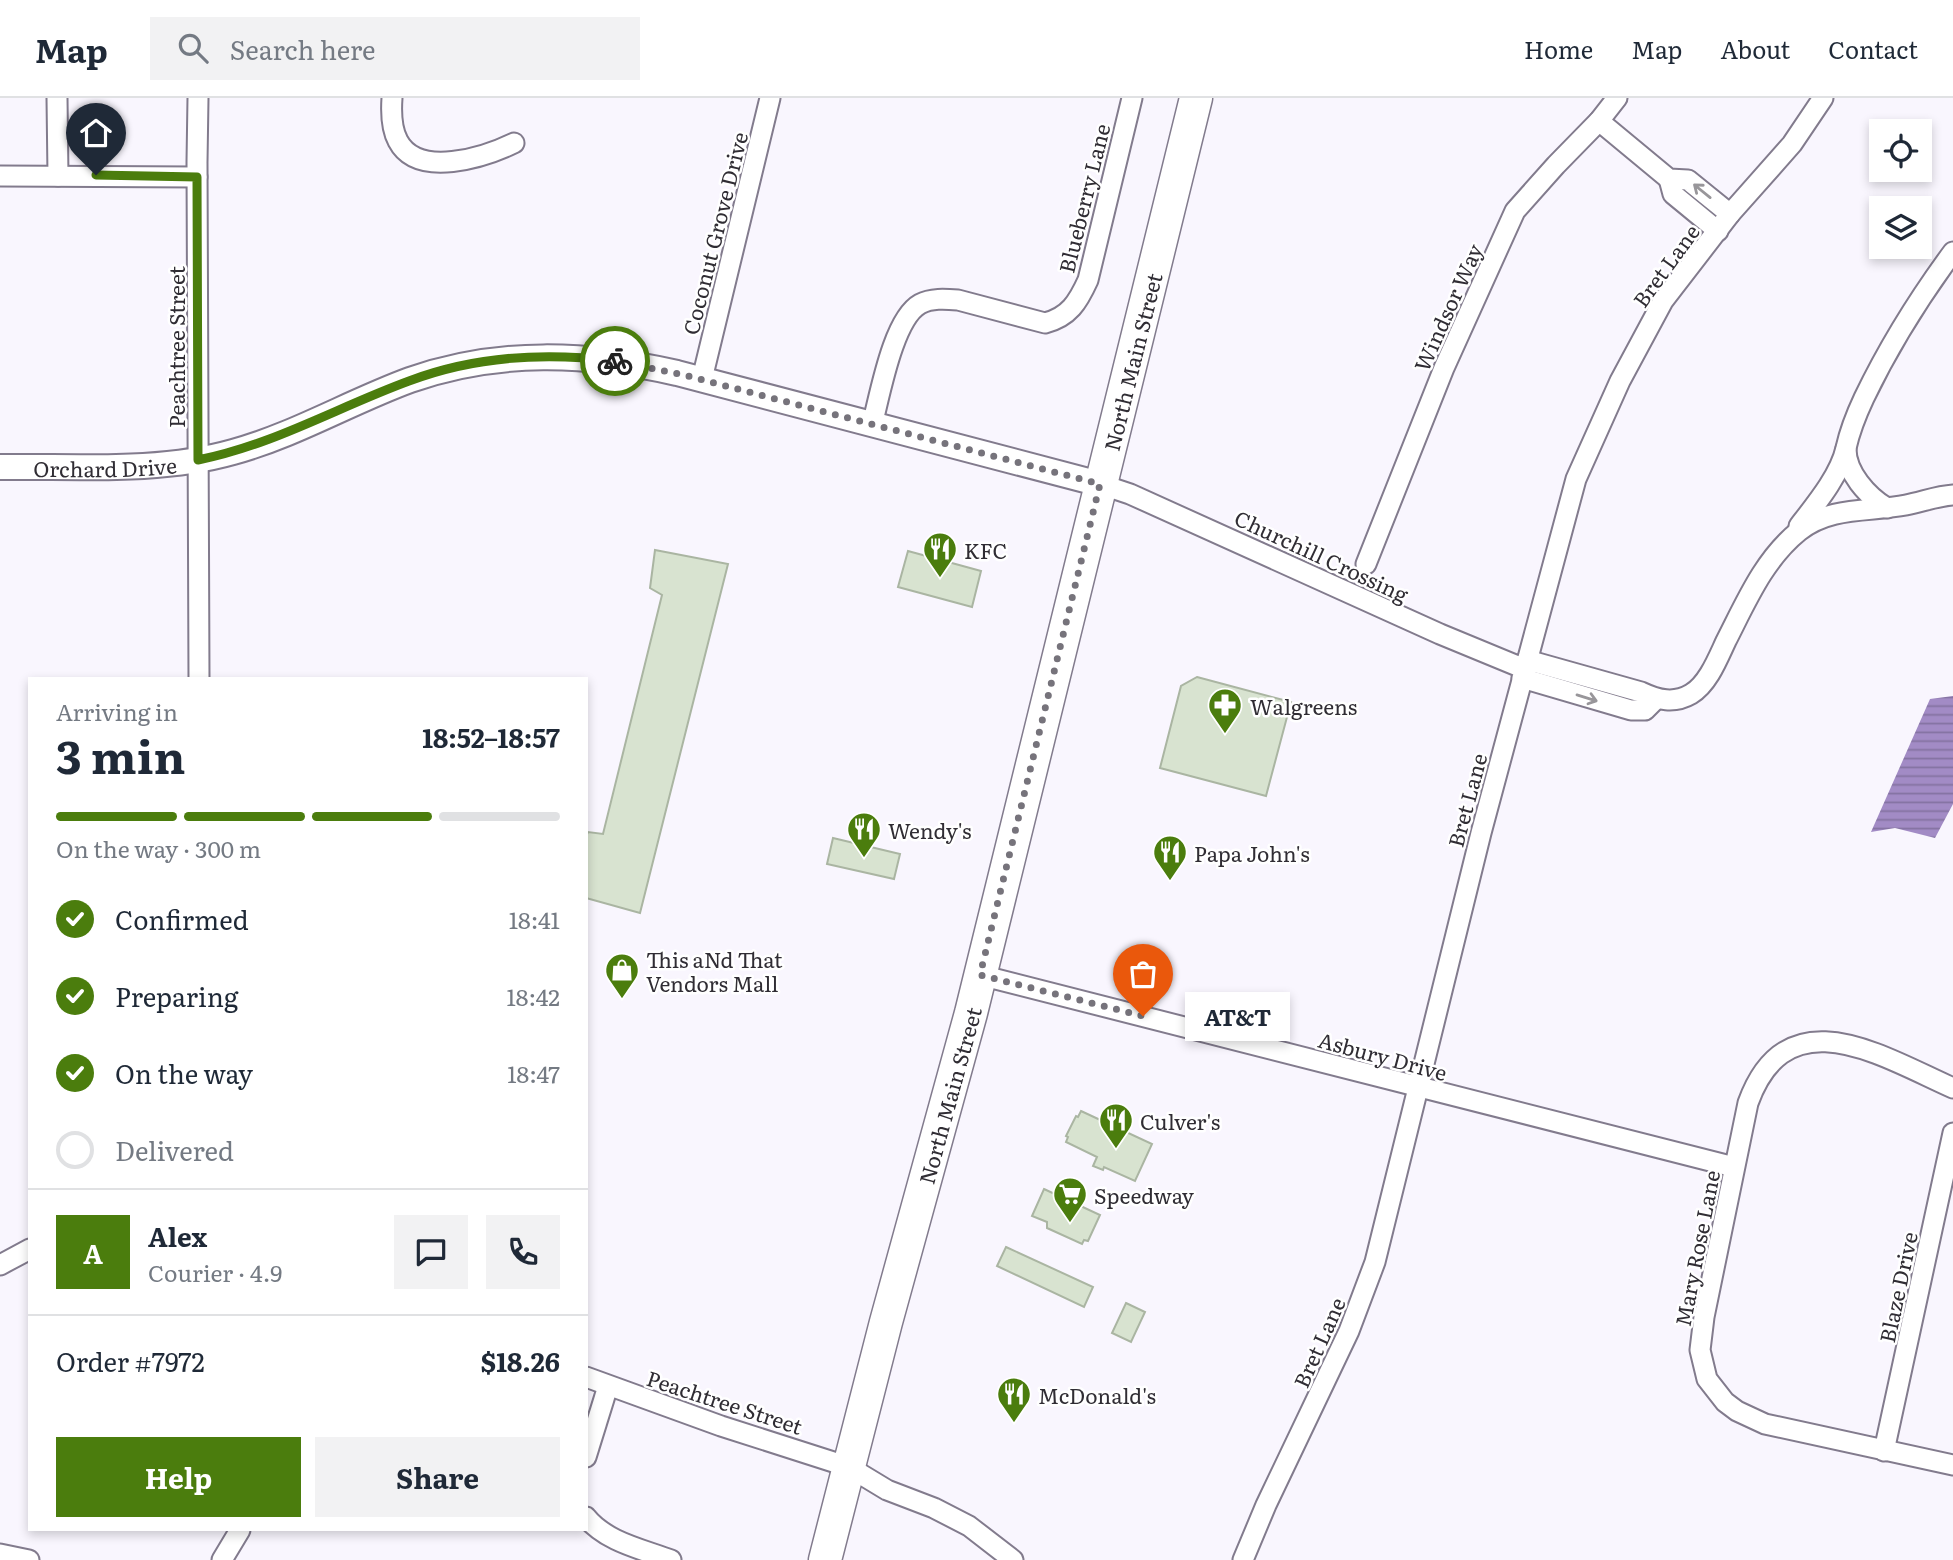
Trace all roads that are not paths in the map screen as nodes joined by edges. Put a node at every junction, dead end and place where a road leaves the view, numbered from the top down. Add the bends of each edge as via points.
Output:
1 (57, 98) edge
2 (198, 98) edge
3 (391, 98) edge
4 (770, 98) edge
5 (1132, 98) edge
6 (1196, 98) edge
7 (1617, 98) edge
8 (1824, 98) edge
9 (1599, 121) junction
10 (514, 143) dead end
11 (0, 176) edge
12 (58, 176) junction
13 (197, 177) junction
14 (1669, 179) junction
15 (1730, 214) junction
16 (1718, 231) junction
17 (1953, 252) edge
18 (702, 379) junction
19 (872, 425) junction
20 (1846, 449) junction
21 (198, 460) junction
22 (0, 467) edge
23 (1100, 484) junction
24 (1953, 495) edge
25 (1887, 508) junction
26 (1786, 543) junction
27 (1366, 564) dead end
28 (1524, 669) junction
29 (199, 677) edge
30 (980, 975) junction
31 (1419, 1088) junction
32 (1953, 1088) edge
33 (1953, 1133) edge
34 (1734, 1167) junction
35 (28, 1250) edge
36 (0, 1265) edge
37 (588, 1378) edge
38 (608, 1386) junction
39 (588, 1451) edge
40 (1884, 1451) junction
41 (1953, 1465) edge
42 (849, 1467) junction
43 (588, 1520) edge
44 (239, 1531) edge
45 (0, 1554) edge
46 (29, 1560) edge
47 (222, 1560) edge
48 (671, 1560) edge
49 (825, 1560) edge
50 (1013, 1560) edge
51 (1243, 1560) edge

1 - 12 street
2 - 13 street, Peachtree Street
3 - 10 street via 398,142 416,157 438,162 462,160
4 - 18 street, Coconut Grove Drive
5 - 19 street, Blueberry Lane via 1090,272 1074,306 1066,315 1045,323 958,300 920,304 902,322
6 - 23 main road, North Main Street
7 - 9 street, Windsor Way
8 - 15 street, Bret Lane via 1792,144
9 - 14 street
9 - 27 street, Windsor Way via 1515,211 1444,368
11 - 12 street
12 - 13 street
13 - 21 street, Peachtree Street
15 -> 14 street via 1688,180
14 - 16 street via 1673,194
15 - 16 street, Bret Lane
16 - 28 street, Bret Lane via 1663,302 1620,381 1576,479
17 - 20 street via 1889,349 1857,413
18 - 19 street, Orchard Drive
18 - 21 street, Orchard Drive via 590,358 469,363 409,381 259,444
19 - 23 street, Orchard Drive
20 - 25 street via 1855,476
20 - 26 street via 1818,502
21 - 22 street, Orchard Drive via 130,466
21 - 29 street, Peachtree Street
23 - 28 street, Churchill Crossing
23 - 30 main road, North Main Street
24 - 25 street
25 - 26 street via 1816,520
26 - 28 street, Churchill Crossing via 1758,579 1706,678 1689,695 1669,701 1656,699 1645,710 1631,710
28 - 31 street, Bret Lane
30 - 31 street, Asbury Drive
30 - 42 main road, North Main Street
31 - 34 street, Asbury Drive
31 - 51 street, Bret Lane via 1367,1286
32 - 34 street, Mary Rose Lane via 1844,1042 1798,1044 1770,1062 1753,1089
33 - 40 street, Blaze Drive
34 - 40 street, Mary Rose Lane via 1701,1334 1707,1379 1725,1402 1750,1418
35 - 36 street
37 - 38 street, Peachtree Street
38 - 39 street
38 - 42 street, Peachtree Street
40 - 41 street, Mary Rose Lane
42 - 49 main road, North Main Street
42 - 50 street, Peachtree Street via 887,1490 969,1525
43 - 48 street via 607,1535
44 - 47 street
45 - 46 street

